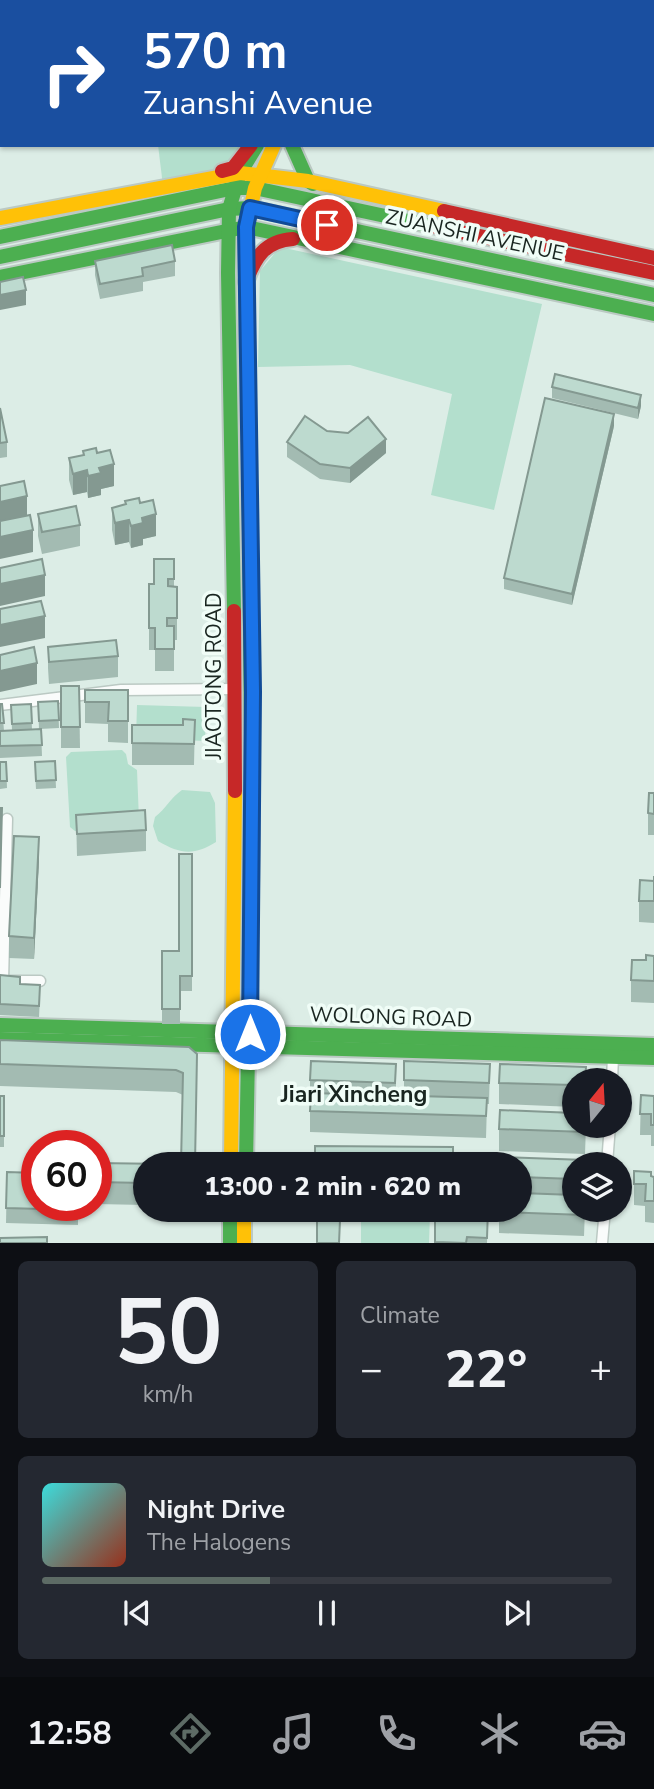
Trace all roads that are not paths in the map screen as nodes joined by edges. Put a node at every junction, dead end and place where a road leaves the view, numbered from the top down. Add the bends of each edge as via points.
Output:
1 (249, 147) edge
2 (256, 147) edge
3 (273, 147) edge
4 (292, 147) edge
5 (240, 173) junction
6 (261, 174) junction
7 (189, 181) junction
8 (308, 181) junction
9 (235, 188) junction
10 (255, 188) junction
11 (250, 208) junction
12 (229, 209) junction
13 (364, 210) junction
14 (0, 218) edge
15 (246, 227) junction
16 (229, 229) junction
17 (0, 237) edge
18 (181, 239) junction
19 (306, 240) junction
20 (41, 248) junction
21 (649, 256) edge
22 (0, 257) edge
23 (46, 267) junction
24 (647, 272) edge
25 (228, 273) junction
26 (557, 274) junction
27 (0, 276) edge
28 (245, 284) junction
29 (553, 292) junction
30 (654, 295) edge
31 (654, 314) edge
32 (236, 690) junction
33 (0, 705) edge
34 (7, 818) dead end
35 (1, 981) edge
36 (40, 981) dead end
37 (0, 1025) edge
38 (0, 1039) edge
39 (233, 1040) junction
40 (250, 1040) junction
41 (654, 1045) edge
42 (613, 1057) junction
43 (654, 1058) edge
44 (613, 1068) edge
45 (231, 1152) edge
46 (246, 1152) edge
47 (230, 1222) edge
48 (244, 1222) edge
49 (603, 1222) edge
50 (230, 1243) edge
51 (244, 1243) edge
52 (602, 1243) edge

1 - 7 main road via 233,168
2 - 5 main road, JIAOTONG ROAD
3 - 6 main road, JIAOTONG ROAD
4 - 8 main road
5 - 6 main road
5 - 7 main road
5 - 9 main road, JIAOTONG ROAD
6 - 8 main road
6 - 10 main road, JIAOTONG ROAD
7 - 14 main road
8 - 13 main road
8 - 21 main road
9 - 10 main road, ZUANSHI AVENUE
9 - 12 main road, JIAOTONG ROAD
9 - 17 main road, ZUANSHI AVENUE
10 - 11 main road, JIAOTONG ROAD
10 - 13 main road, ZUANSHI AVENUE
11 - 12 main road, ZUANSHI AVENUE
11 - 15 main road, JIAOTONG ROAD
11 - 26 main road, ZUANSHI AVENUE
12 - 16 main road, JIAOTONG ROAD
12 - 20 main road, ZUANSHI AVENUE
13 - 24 main road, ZUANSHI AVENUE
15 - 16 main road
15 - 19 main road
15 - 28 main road, JIAOTONG ROAD
16 - 18 main road
16 - 25 main road, JIAOTONG ROAD
18 - 23 main road
18 - 25 main road via 213,239 222,247
19 - 28 main road via 270,244 255,256
19 - 29 main road
20 - 22 main road, ZUANSHI AVENUE
20 - 23 main road
21 - 24 main road
23 - 27 main road
25 - 32 main road, JIAOTONG ROAD
26 - 29 main road
26 - 30 main road, ZUANSHI AVENUE
28 - 40 main road, JIAOTONG ROAD via 253,692
29 - 31 main road
32 - 33 street via 121,690
32 - 39 main road, JIAOTONG ROAD
34 - 35 street
35 - 36 street
37 - 39 main road, WOLONG ROAD
38 - 39 main road, WOLONG ROAD
39 - 40 main road, WOLONG ROAD
39 - 45 main road, JIAOTONG ROAD
40 - 41 main road, WOLONG ROAD
40 - 42 main road, WOLONG ROAD
40 - 46 main road, JIAOTONG ROAD
42 - 43 main road, WOLONG ROAD
42 - 44 street
47 - 50 main road
48 - 51 main road
49 - 52 street

